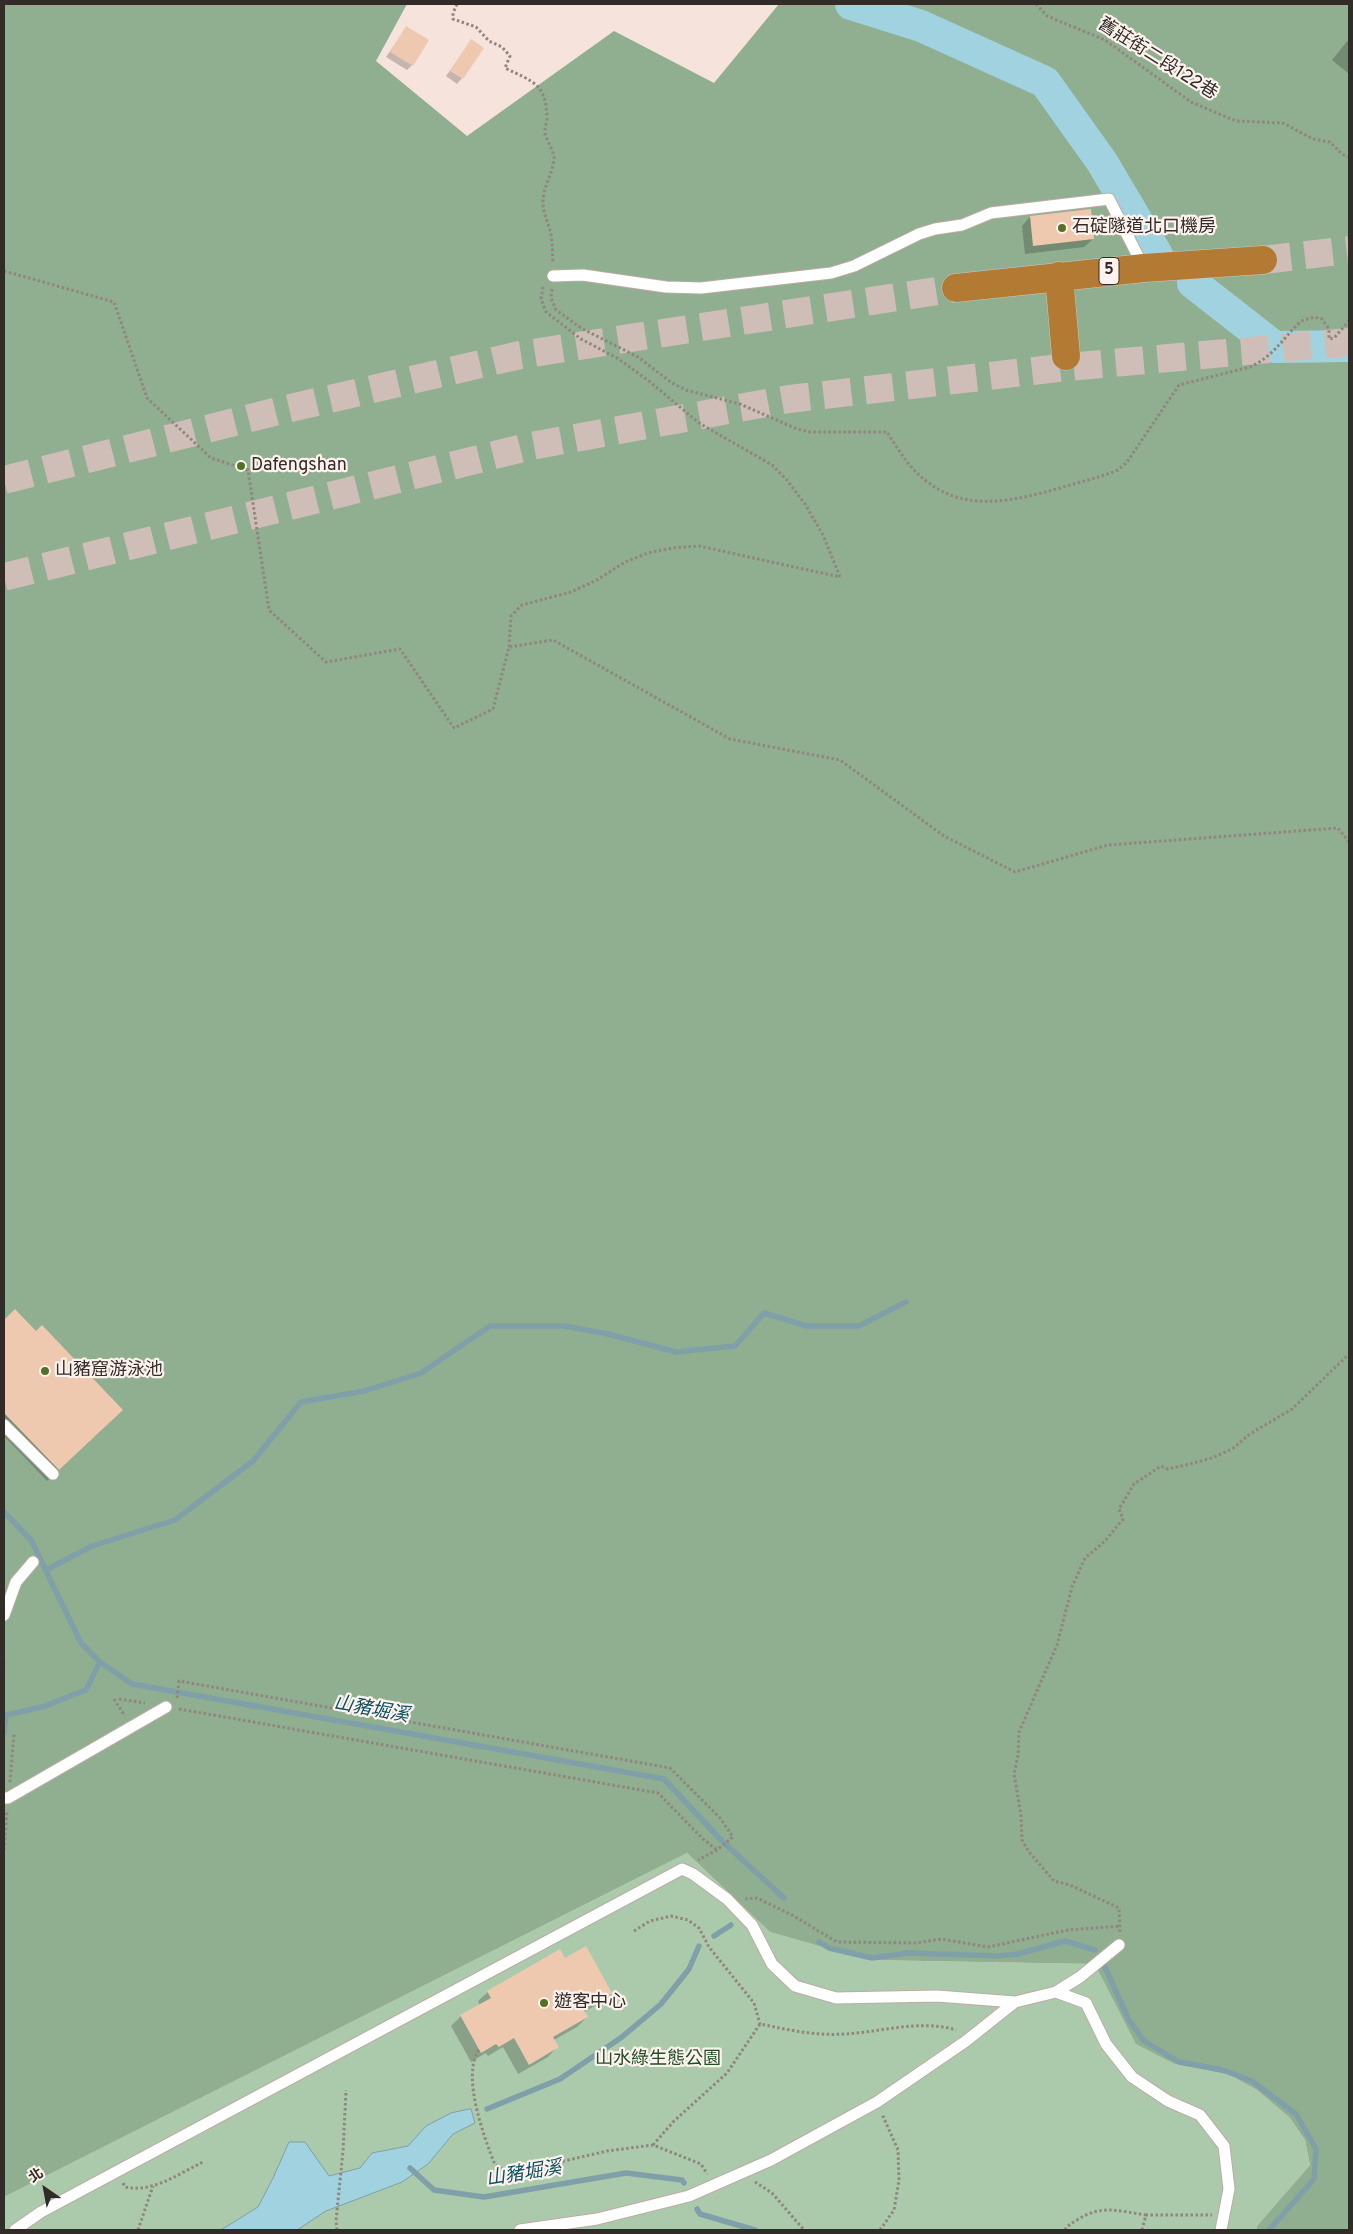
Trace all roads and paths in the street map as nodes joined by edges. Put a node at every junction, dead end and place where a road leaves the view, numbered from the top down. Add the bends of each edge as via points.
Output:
1 (457, 4) edge
2 (1036, 4) edge
3 (1349, 157) edge
4 (1263, 260) tunnel mouth
5 (1144, 268) junction
6 (4, 271) edge
7 (553, 276) junction
8 (1059, 276) junction
9 (956, 288) tunnel mouth
10 (1349, 321) edge
11 (1066, 356) dead end
12 (509, 648) junction
13 (1349, 842) edge
14 (1349, 1354) edge
15 (4, 1425) edge
16 (53, 1474) dead end
17 (33, 1562) dead end
18 (4, 1615) edge
19 (119, 1699) dead end
20 (171, 1708) junction
21 (6, 1798) edge
22 (717, 1850) junction
23 (682, 1869) junction
24 (727, 1899) junction
25 (1121, 1926) junction
26 (634, 1931) dead end
27 (1119, 1945) joint
28 (1056, 1992) junction
29 (1015, 2002) junction
30 (760, 2024) junction
31 (974, 2036) junction
32 (479, 2050) dead end
33 (346, 2090) dead end
34 (877, 2102) junction
35 (653, 2145) junction
36 (202, 2162) dead end
37 (115, 2173) junction
38 (740, 2174) junction
39 (153, 2186) junction
40 (713, 2186) junction
41 (1146, 2215) junction
42 (1224, 2215) junction
43 (15, 2230) edge
44 (138, 2230) edge
45 (337, 2230) edge
46 (520, 2230) edge
47 (804, 2230) edge
48 (880, 2230) edge
49 (1065, 2230) edge
50 (1142, 2230) edge
51 (1221, 2230) edge

1 - 7 path via 453,18 476,27 489,41 502,47 510,56 505,68 527,78 544,95 547,119 544,131 554,157 543,204 552,236
2 - 3 path, 舊莊街二段122巷 via 1047,16 1105,40 1191,102 1236,121 1284,123 1313,139 1330,142
4 - 5 highway, 5
5 - 7 lane via 1109,199 991,213 962,225 919,234 854,266 832,272 701,288 666,287 583,275
5 - 8 highway, 5
6 - 12 path via 114,302 147,398 211,458 248,470 269,610 326,662 400,649 454,728 494,709
7 - 10 path via 551,298 556,310 581,328 638,357 672,383 686,390 740,404 797,430 887,432 928,483 968,500 990,502 1016,500 1118,470 1127,462 1179,385 1260,363 1307,318 1322,319 1329,329 1329,339 1334,338
7 - 12 path via 544,285 541,299 546,312 581,339 649,380 699,423 772,465 805,504 823,535 840,577 699,546 648,553 571,592 522,605 511,616
8 - 9 highway, 5
8 - 11 highway
12 - 13 path via 553,640 730,739 840,760 944,836 1015,872 1108,845 1338,828
14 - 25 path via 1292,1409 1232,1449 1186,1466 1168,1469 1161,1466 1134,1484 1119,1509 1123,1519 1085,1558 1072,1587 1057,1645 1019,1732 1014,1774 1022,1840 1054,1881 1119,1908
15 - 16 lane
17 - 18 lane via 16,1582
19 - 20 path
20 - 21 lane
20 - 22 path via 658,1793
20 - 22 path via 179,1681 670,1768 720,1818 733,1837
22 - 23 path
23 - 24 lane
23 - 37 lane
24 - 25 path via 757,1898 838,1942 916,1943 941,1939 988,1947 1068,1930
24 - 29 lane via 752,1925 772,1964 795,1986 836,1998 937,1996
25 - 27 path
26 - 30 path via 650,1921 671,1916 688,1920 699,1928 709,1947 754,2003
27 - 28 lane
28 - 29 lane
28 - 42 lane via 1086,2003 1106,2044 1132,2077 1168,2100 1200,2115 1224,2146 1229,2189
29 - 31 lane
30 - 31 path via 810,2034 939,2025
30 - 35 path via 727,2073 674,2121
31 - 34 lane
32 - 35 path via 474,2056 472,2073 476,2103 495,2165 507,2172
33 - 45 path
34 - 38 lane
34 - 48 path via 898,2150 899,2180 894,2210
35 - 40 path via 700,2164
36 - 39 path
37 - 39 path via 125,2187
37 - 43 lane via 41,2212
38 - 40 lane
38 - 47 path via 772,2193
39 - 44 path
40 - 46 lane via 689,2196 596,2219
41 - 42 path
41 - 49 path via 1102,2209 1085,2215
41 - 50 path
42 - 51 lane

